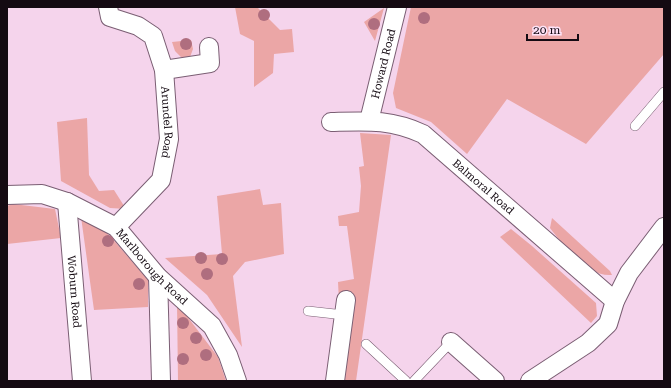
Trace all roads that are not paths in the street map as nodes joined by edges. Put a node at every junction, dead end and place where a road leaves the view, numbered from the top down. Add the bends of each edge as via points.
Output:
1 (108, 7) edge
2 (397, 7) edge
3 (209, 48) dead end
4 (164, 70) junction
5 (664, 92) edge
6 (369, 121) junction
7 (331, 122) dead end
8 (635, 126) dead end
9 (7, 195) edge
10 (67, 202) junction
11 (116, 227) junction
12 (664, 227) edge
13 (158, 276) junction
14 (615, 301) junction
15 (345, 308) joint
16 (308, 311) dead end
17 (451, 342) joint
18 (366, 344) dead end
19 (82, 381) edge
20 (161, 381) edge
21 (237, 381) edge
22 (336, 381) edge
23 (406, 381) edge
24 (414, 381) edge
25 (495, 381) edge
26 (530, 381) edge

1 - 4 street, Arundel Road via 110,18 138,26 153,36
2 - 6 street, Howard Road
3 - 4 street, Arundel Road via 210,63
4 - 11 street, Arundel Road via 169,139 161,180
5 - 8 lane
6 - 7 street, Balmoral Road
6 - 14 street, Balmoral Road via 404,125 423,134
9 - 10 street, Marlborough Road via 42,194
10 - 11 street, Marlborough Road
10 - 19 street, Woburn Road
11 - 13 street, Marlborough Road
12 - 14 street via 629,272
13 - 20 street
13 - 21 street, Marlborough Road via 212,326 228,355
14 - 26 street via 608,324 588,343
15 - 16 lane
15 - 22 street
17 - 24 lane
17 - 25 street
18 - 23 lane

